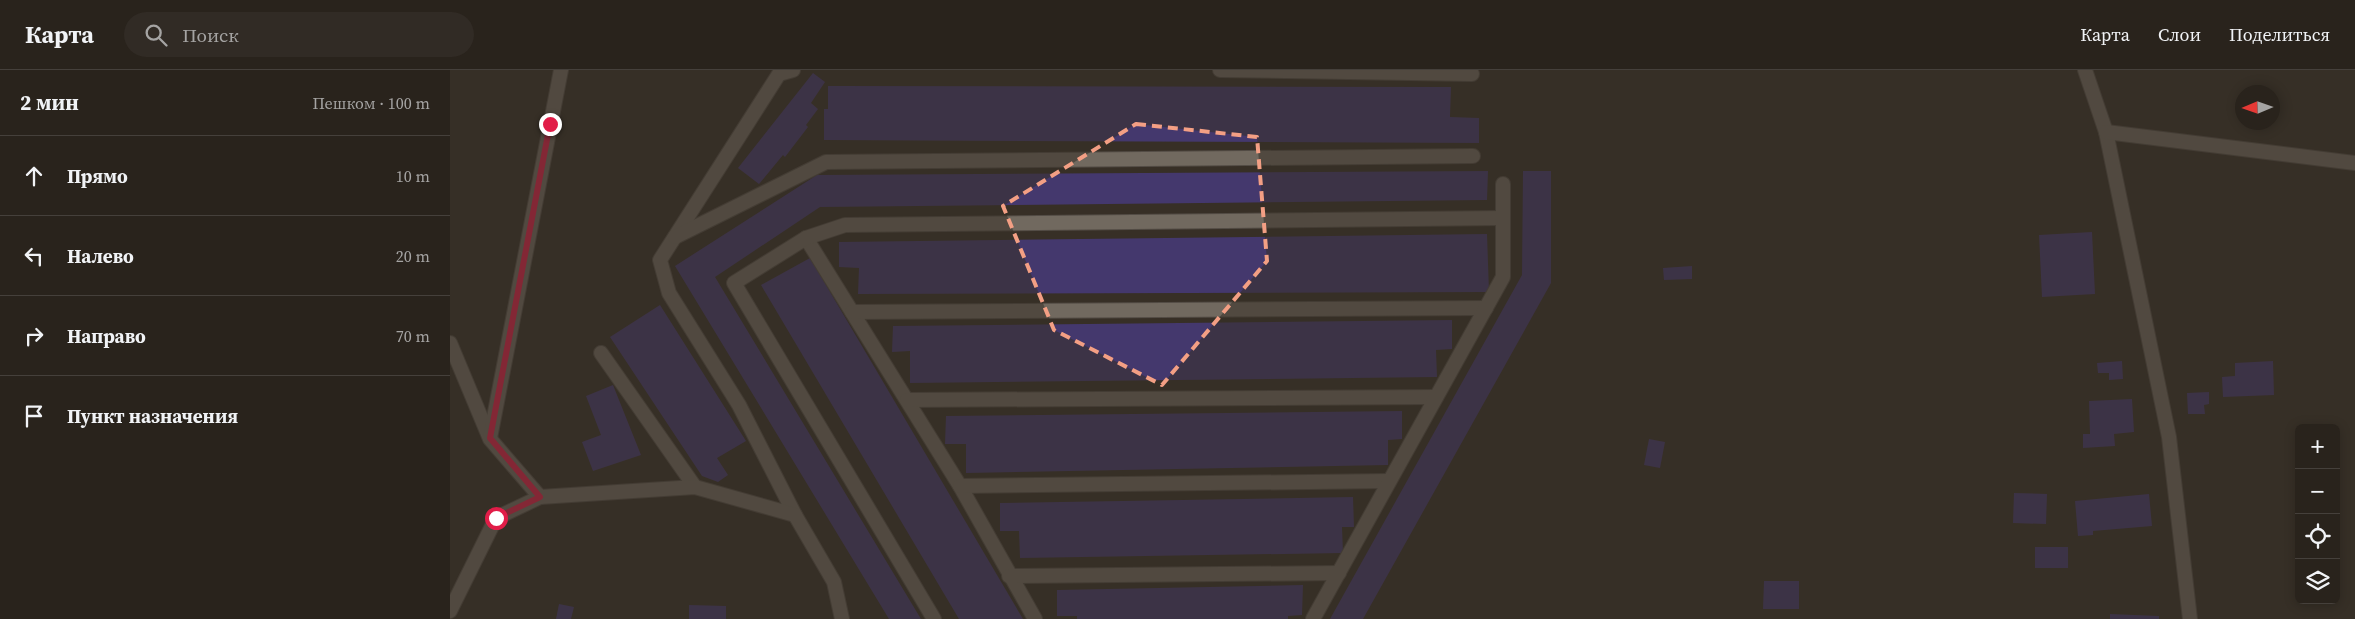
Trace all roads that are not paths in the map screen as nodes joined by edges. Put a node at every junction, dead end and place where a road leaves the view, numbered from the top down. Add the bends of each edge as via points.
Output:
1 (561, 70) edge
2 (793, 70) edge
3 (1220, 70) edge
4 (2084, 70) edge
5 (1472, 74) dead end
6 (2106, 132) junction
7 (1473, 156) dead end
8 (2355, 163) edge
9 (1503, 184) dead end
10 (1503, 218) junction
11 (675, 237) junction
12 (806, 238) junction
13 (1486, 308) junction
14 (852, 312) junction
15 (450, 343) edge
16 (601, 353) dead end
17 (1436, 397) junction
18 (907, 400) junction
19 (490, 438) junction
20 (1388, 481) junction
21 (960, 486) junction
22 (695, 487) junction
23 (540, 497) junction
24 (795, 515) junction
25 (1339, 573) junction
26 (1009, 576) junction
27 (450, 611) edge
28 (842, 619) edge
29 (934, 619) edge
30 (1035, 619) edge
31 (1313, 619) edge
32 (2190, 619) edge

1 - 19 street
2 - 11 street via 779,74
3 - 5 street
4 - 6 street
6 - 8 street
6 - 32 street via 2169,437
7 - 11 street via 826,162
9 - 10 street
10 - 12 street via 845,225
10 - 13 street via 1503,277
11 - 24 street via 660,260 669,293 738,404
12 - 14 street
12 - 29 street via 734,283
13 - 14 street
13 - 17 street
14 - 18 street
15 - 19 street
16 - 22 street
17 - 18 street
17 - 20 street
18 - 21 street
19 - 23 street
20 - 21 street
20 - 25 street
21 - 26 street
22 - 23 street
22 - 24 street
23 - 27 street via 496,518
24 - 28 street via 834,582
25 - 26 street
25 - 31 street
26 - 30 street

